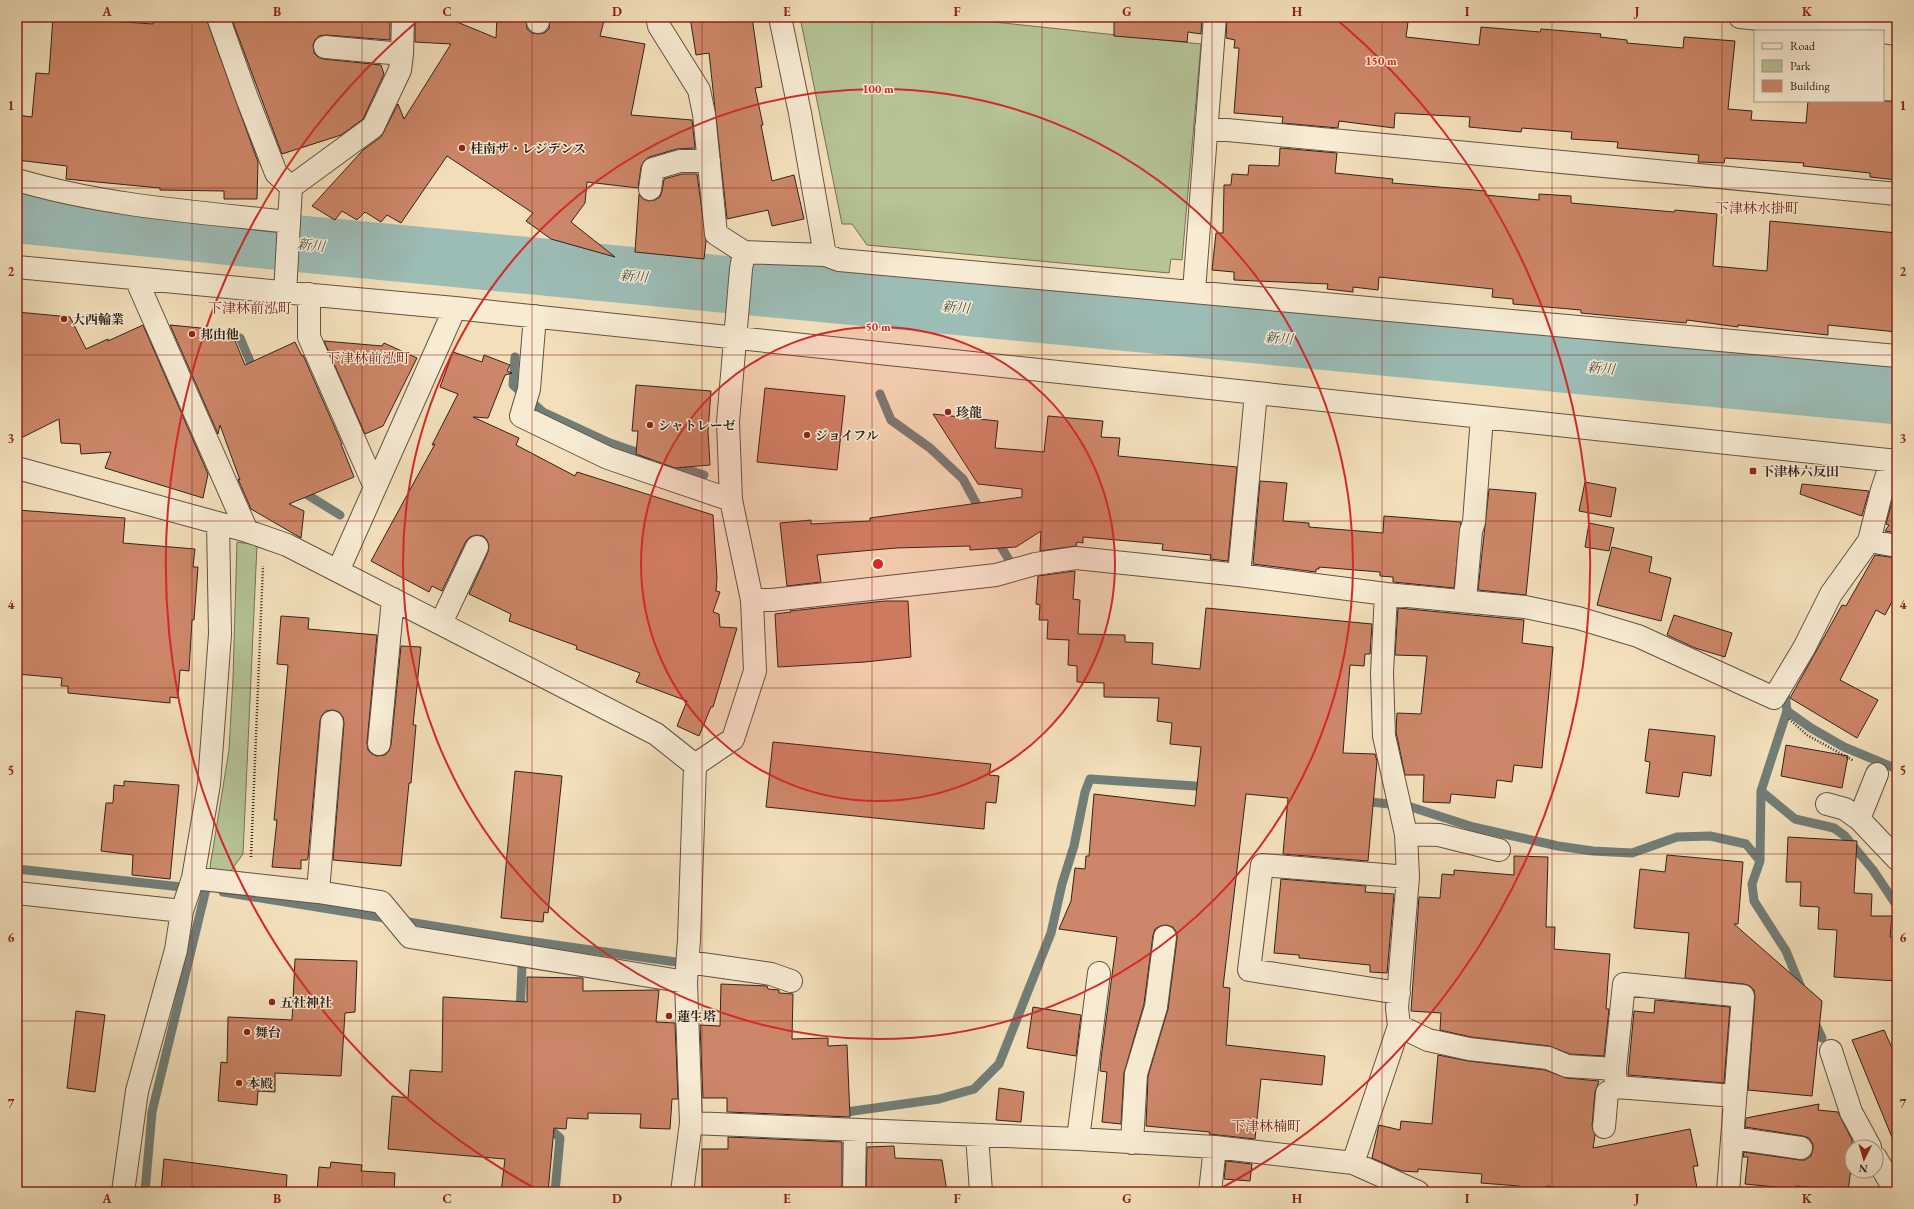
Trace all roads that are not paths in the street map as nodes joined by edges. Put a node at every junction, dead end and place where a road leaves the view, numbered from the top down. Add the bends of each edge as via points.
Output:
1 (218, 17) edge
2 (403, 17) edge
3 (657, 17) edge
4 (780, 17) edge
5 (1215, 17) edge
6 (1740, 17) edge
7 (1798, 20) edge
8 (1865, 30) edge
9 (1884, 32) edge
10 (1897, 34) edge
11 (325, 47) dead end
12 (402, 54) junction
13 (1206, 128) junction
14 (709, 161) junction
15 (17, 180) edge
16 (291, 187) junction
17 (650, 189) dead end
18 (1897, 194) edge
19 (289, 222) junction
20 (825, 256) junction
21 (743, 260) junction
22 (17, 267) edge
23 (136, 279) junction
24 (1194, 292) junction
25 (285, 293) junction
26 (309, 294) junction
27 (455, 308) junction
28 (535, 316) junction
29 (735, 339) junction
30 (1897, 356) edge
31 (1256, 393) junction
32 (1482, 417) junction
33 (1894, 461) edge
34 (17, 468) edge
35 (375, 487) junction
36 (731, 500) junction
37 (218, 523) junction
38 (256, 534) junction
39 (1869, 541) junction
40 (1897, 546) edge
41 (477, 547) dead end
42 (338, 571) junction
43 (1239, 575) junction
44 (1386, 594) junction
45 (392, 599) junction
46 (752, 600) junction
47 (1465, 600) junction
48 (441, 623) junction
49 (332, 722) dead end
50 (379, 744) dead end
51 (695, 765) junction
52 (1877, 774) road end
53 (1827, 804) dead end
54 (1859, 819) junction
55 (1406, 834) junction
56 (1499, 850) dead end
57 (1897, 859) edge
58 (1408, 877) junction
59 (318, 892) junction
60 (17, 893) edge
61 (188, 895) junction
62 (1165, 937) dead end
63 (687, 972) junction
64 (1099, 973) dead end
65 (791, 981) dead end
66 (1399, 993) junction
67 (1398, 1026) junction
68 (1831, 1051) dead end
69 (1616, 1078) junction
70 (1735, 1096) junction
71 (691, 1123) junction
72 (1604, 1128) dead end
73 (855, 1130) junction
74 (977, 1135) junction
75 (1732, 1138) junction
76 (1078, 1139) junction
77 (1866, 1139) edge
78 (1132, 1143) junction
79 (1215, 1147) junction
80 (1801, 1148) dead end
81 (1354, 1163) junction
82 (1884, 1172) edge
83 (1413, 1191) edge
84 (123, 1192) edge
85 (682, 1192) edge
86 (854, 1192) edge
87 (981, 1192) edge
88 (1210, 1192) edge
89 (1728, 1192) edge
90 (1896, 1192) edge

1 - 16 street via 276,172
2 - 12 street
3 - 14 street via 659,26 699,90
4 - 20 street
5 - 13 street
6 - 7 street
7 - 8 street
9 - 10 street
11 - 12 street
12 - 16 street via 396,82 373,127
13 - 18 street
13 - 24 street
14 - 17 street via 680,161 653,169
14 - 21 street via 716,234
15 - 19 street via 57,192 129,204
16 - 19 street
19 - 25 street
20 - 21 street
20 - 24 street via 839,260
21 - 29 street
22 - 23 street
23 - 25 street
23 - 38 street
24 - 30 street
25 - 26 street
26 - 27 street
26 - 35 street via 309,337
27 - 28 street
27 - 35 street
28 - 29 street
28 - 36 street via 529,389 521,416 608,458
29 - 31 street
29 - 36 street via 728,422
31 - 32 street
31 - 43 street
32 - 33 street
32 - 47 street
33 - 39 street via 1882,490
34 - 37 street
35 - 42 street
36 - 46 street
37 - 38 street
37 - 61 street via 219,641 209,784
38 - 42 street via 287,545
39 - 40 street
39 - 47 street via 1831,594 1804,648 1774,698 1638,636 1578,618 1525,606
41 - 48 street
42 - 45 street
43 - 44 street
43 - 46 street via 1076,558 996,574 772,600
44 - 47 street
44 - 55 street via 1382,673 1384,736
45 - 48 street
45 - 50 street
46 - 51 street via 754,671 733,739
48 - 51 street via 656,734
49 - 59 street
51 - 63 street
52 - 54 street
53 - 54 street via 1846,809
54 - 57 street
55 - 56 street via 1439,835
55 - 58 street
58 - 66 street
58 - 66 street via 1262,865 1249,970
59 - 61 street via 247,885
59 - 63 street via 381,902 410,937
60 - 61 street
61 - 84 street via 176,950 137,1091
62 - 78 street via 1156,1007 1136,1074
63 - 65 street via 772,974
63 - 71 street
64 - 76 street
66 - 67 street
67 - 69 street via 1428,1040 1469,1049 1548,1058 1568,1066
67 - 81 street
68 - 77 street via 1851,1112
69 - 70 street
69 - 70 street via 1624,984 1743,996
69 - 72 street via 1607,1093
70 - 75 street
71 - 73 street
71 - 85 street
73 - 74 street
73 - 86 street
74 - 76 street
74 - 87 street
75 - 80 street
75 - 89 street
76 - 78 street
78 - 79 street
79 - 81 street
79 - 88 street
81 - 83 street
82 - 90 street

